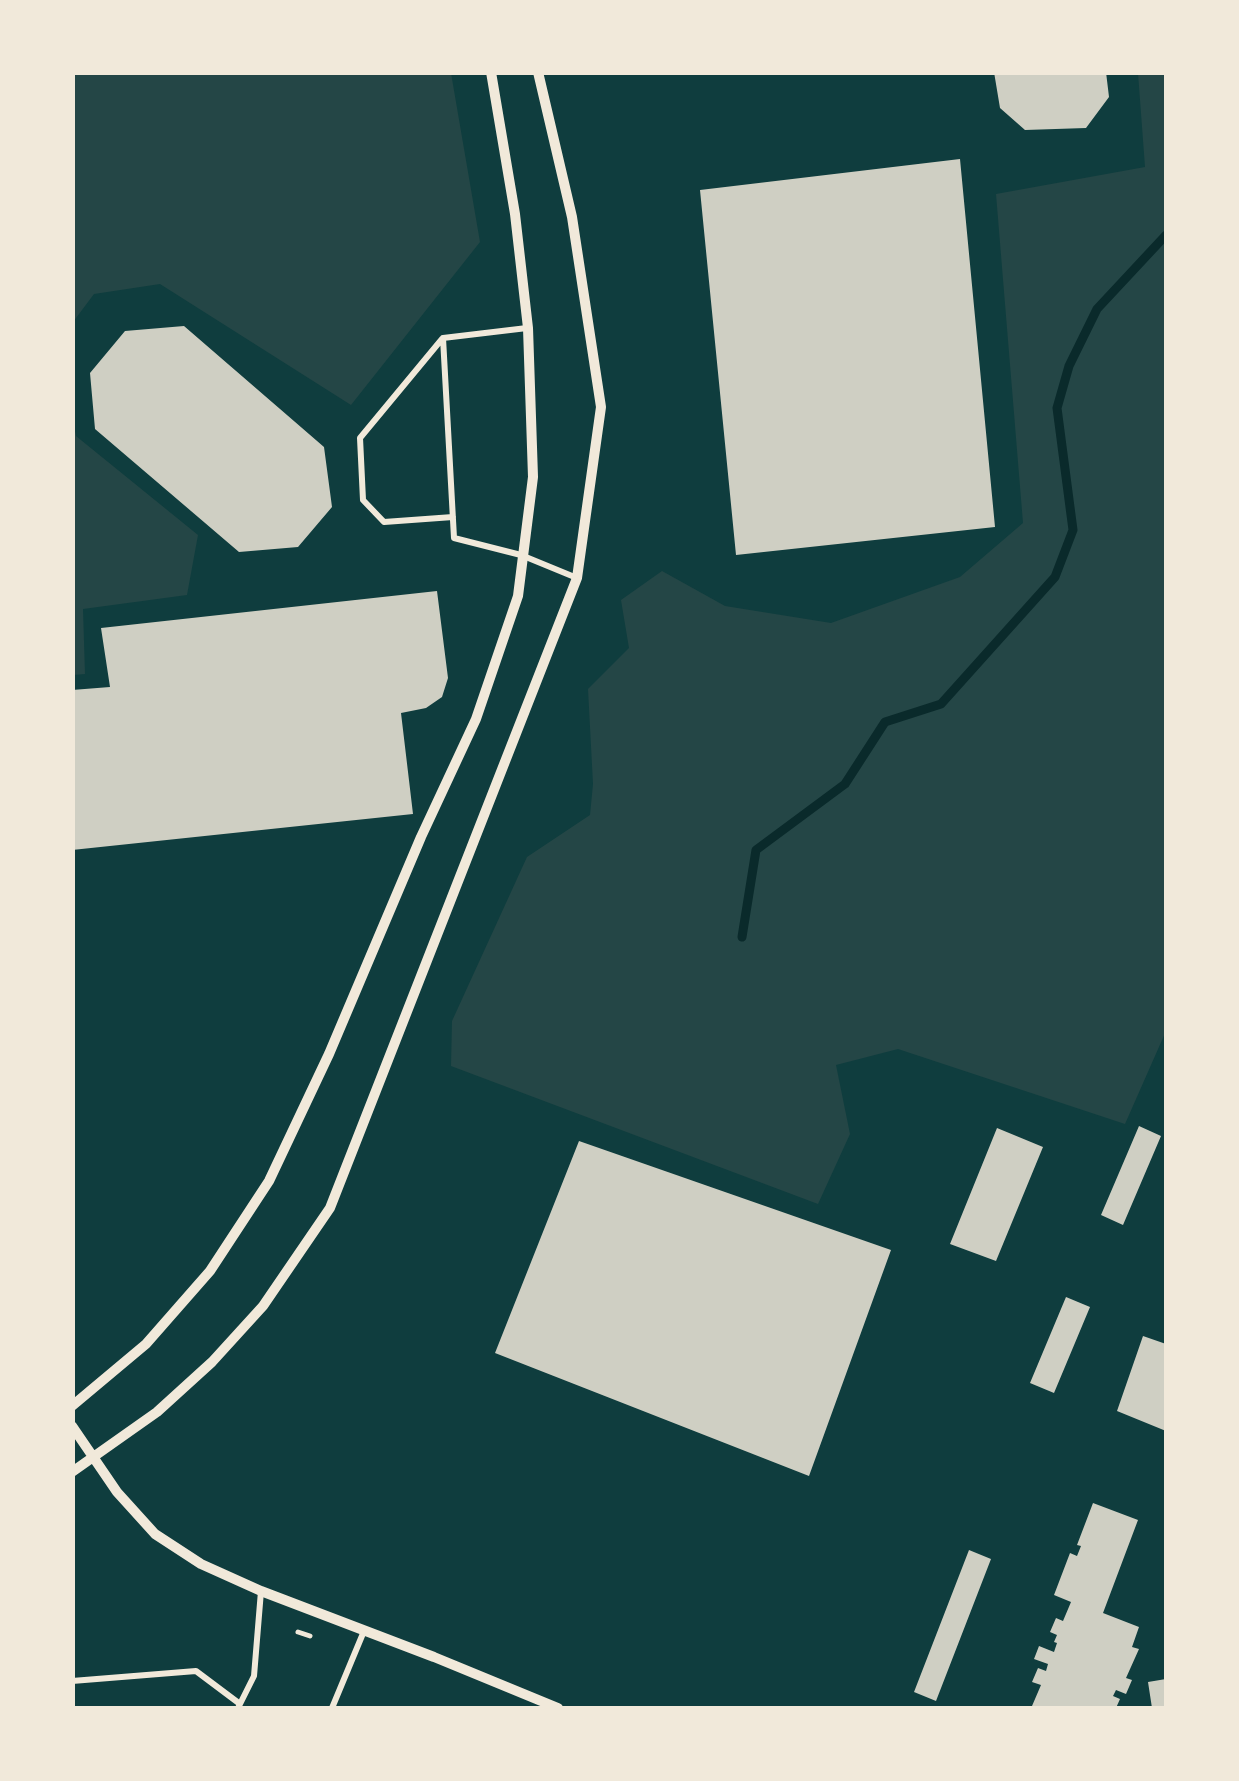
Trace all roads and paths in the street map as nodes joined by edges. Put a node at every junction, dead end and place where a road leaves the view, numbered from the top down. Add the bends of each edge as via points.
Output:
1 (491, 72) edge
2 (538, 72) edge
3 (528, 328) junction
4 (443, 338) junction
5 (453, 518) junction
6 (521, 554) junction
7 (577, 578) junction
8 (72, 1406) edge
9 (72, 1426) edge
10 (94, 1459) junction
11 (72, 1472) edge
12 (261, 1591) junction
13 (364, 1631) junction
14 (298, 1632) dead end
15 (310, 1636) dead end
16 (72, 1681) edge
17 (239, 1706) edge
18 (553, 1707) edge
19 (332, 1708) edge

1 - 3 street
2 - 7 street via 572,218 601,407
3 - 4 lane
3 - 6 street via 532,477
4 - 5 lane
4 - 5 lane via 360,438 363,500 384,522
5 - 6 lane via 454,538
6 - 7 lane
6 - 8 street via 518,596 476,719 269,1181 210,1271 146,1344
7 - 10 street via 330,1208 263,1306 212,1362
9 - 10 street
10 - 11 street
10 - 12 street via 155,1534
12 - 13 street
12 - 17 lane via 254,1676
13 - 18 street
13 - 19 lane
14 - 15 path
16 - 17 lane via 196,1670

